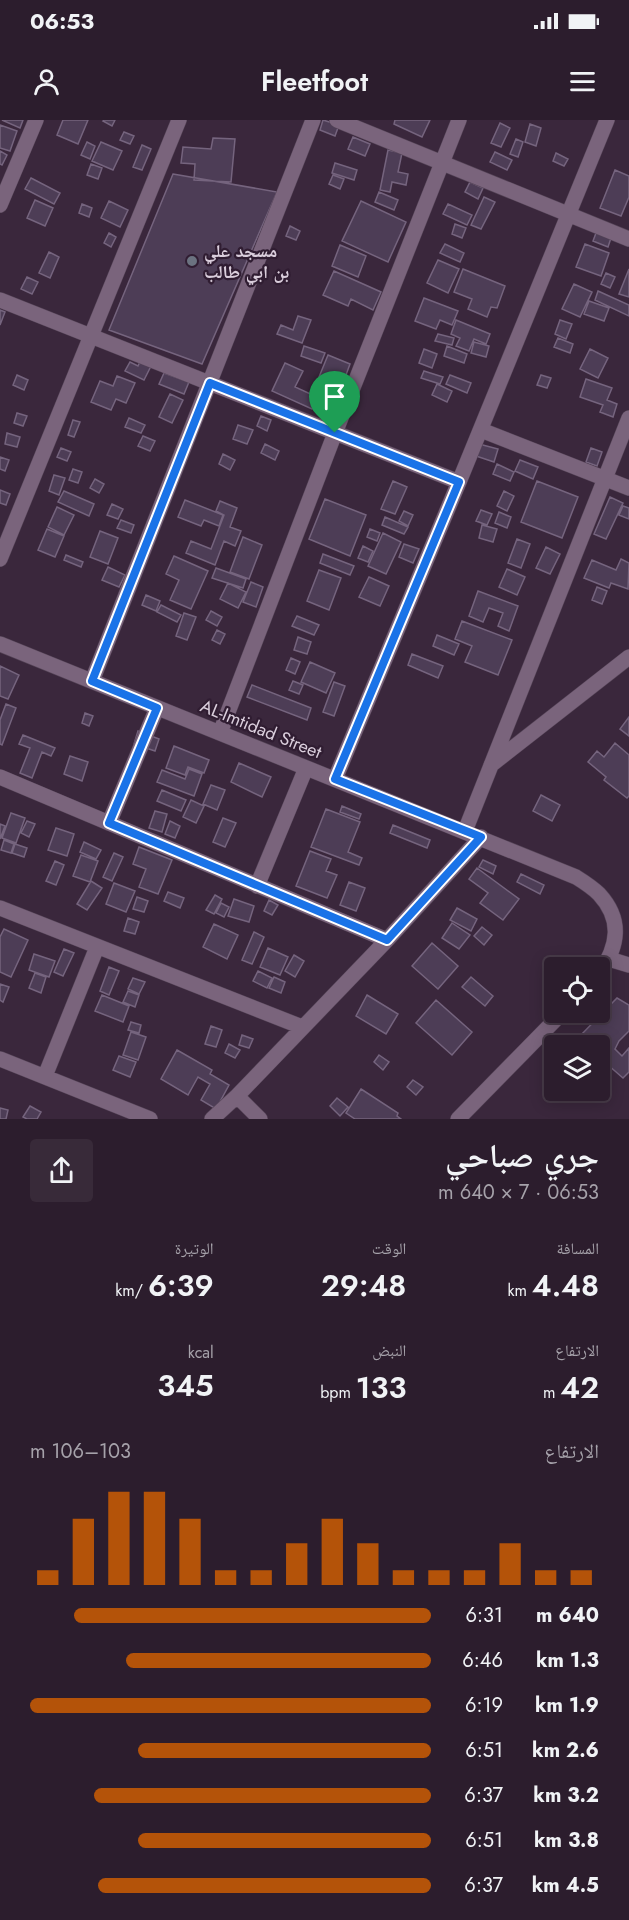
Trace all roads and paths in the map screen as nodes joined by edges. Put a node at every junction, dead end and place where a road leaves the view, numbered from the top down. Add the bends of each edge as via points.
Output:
1 (36, 120) edge
2 (179, 120) edge
3 (313, 120) edge
4 (337, 120) edge
5 (459, 120) edge
6 (607, 120) edge
7 (442, 162) junction
8 (0, 205) edge
9 (568, 214) junction
10 (629, 239) edge
11 (0, 300) edge
12 (90, 336) junction
13 (210, 383) junction
14 (629, 418) edge
15 (481, 430) junction
16 (335, 433) junction
17 (605, 478) junction
18 (459, 482) junction
19 (629, 488) edge
20 (0, 560) edge
21 (0, 644) edge
22 (629, 657) edge
23 (92, 681) junction
24 (157, 708) junction
25 (220, 733) junction
26 (491, 765) junction
27 (306, 768) junction
28 (0, 777) edge
29 (335, 779) junction
30 (109, 823) junction
31 (465, 831) junction
32 (481, 837) junction
33 (257, 886) junction
34 (0, 908) edge
35 (629, 920) edge
36 (616, 931) junction
37 (387, 940) junction
38 (97, 946) junction
39 (610, 957) edge
40 (610, 959) edge
41 (629, 965) edge
42 (553, 1023) edge
43 (302, 1027) junction
44 (0, 1059) edge
45 (45, 1076) junction
46 (237, 1096) junction
47 (150, 1119) edge
48 (212, 1119) edge
49 (260, 1119) edge
50 (458, 1119) edge

1 - 8 street
2 - 12 street
3 - 13 street
4 - 7 street
5 - 7 street
6 - 9 street
7 - 9 street
7 - 16 street
9 - 10 street
9 - 15 street
11 - 12 street
12 - 13 street
12 - 20 street
13 - 16 street
13 - 23 street
14 - 17 street
15 - 17 street
15 - 18 street
16 - 18 street
16 - 25 street
17 - 19 street
17 - 26 street
18 - 29 street
21 - 23 street, AL-Imtidad Street
22 - 26 street
23 - 24 street, AL-Imtidad Street
24 - 25 street, AL-Imtidad Street
24 - 30 street
25 - 27 street, AL-Imtidad Street
26 - 31 street
27 - 29 street, AL-Imtidad Street
27 - 33 street
28 - 30 street
29 - 31 street, AL-Imtidad Street
30 - 33 street
31 - 32 street, AL-Imtidad Street
32 - 36 street, AL-Imtidad Street via 576,877 599,895 612,913
32 - 37 street
33 - 37 street
34 - 38 street
35 - 36 street
36 - 39 street
37 - 43 street
38 - 43 street
38 - 45 street
40 - 41 street
42 - 50 street
43 - 46 street
44 - 45 street
45 - 47 street
46 - 48 street
46 - 49 street

